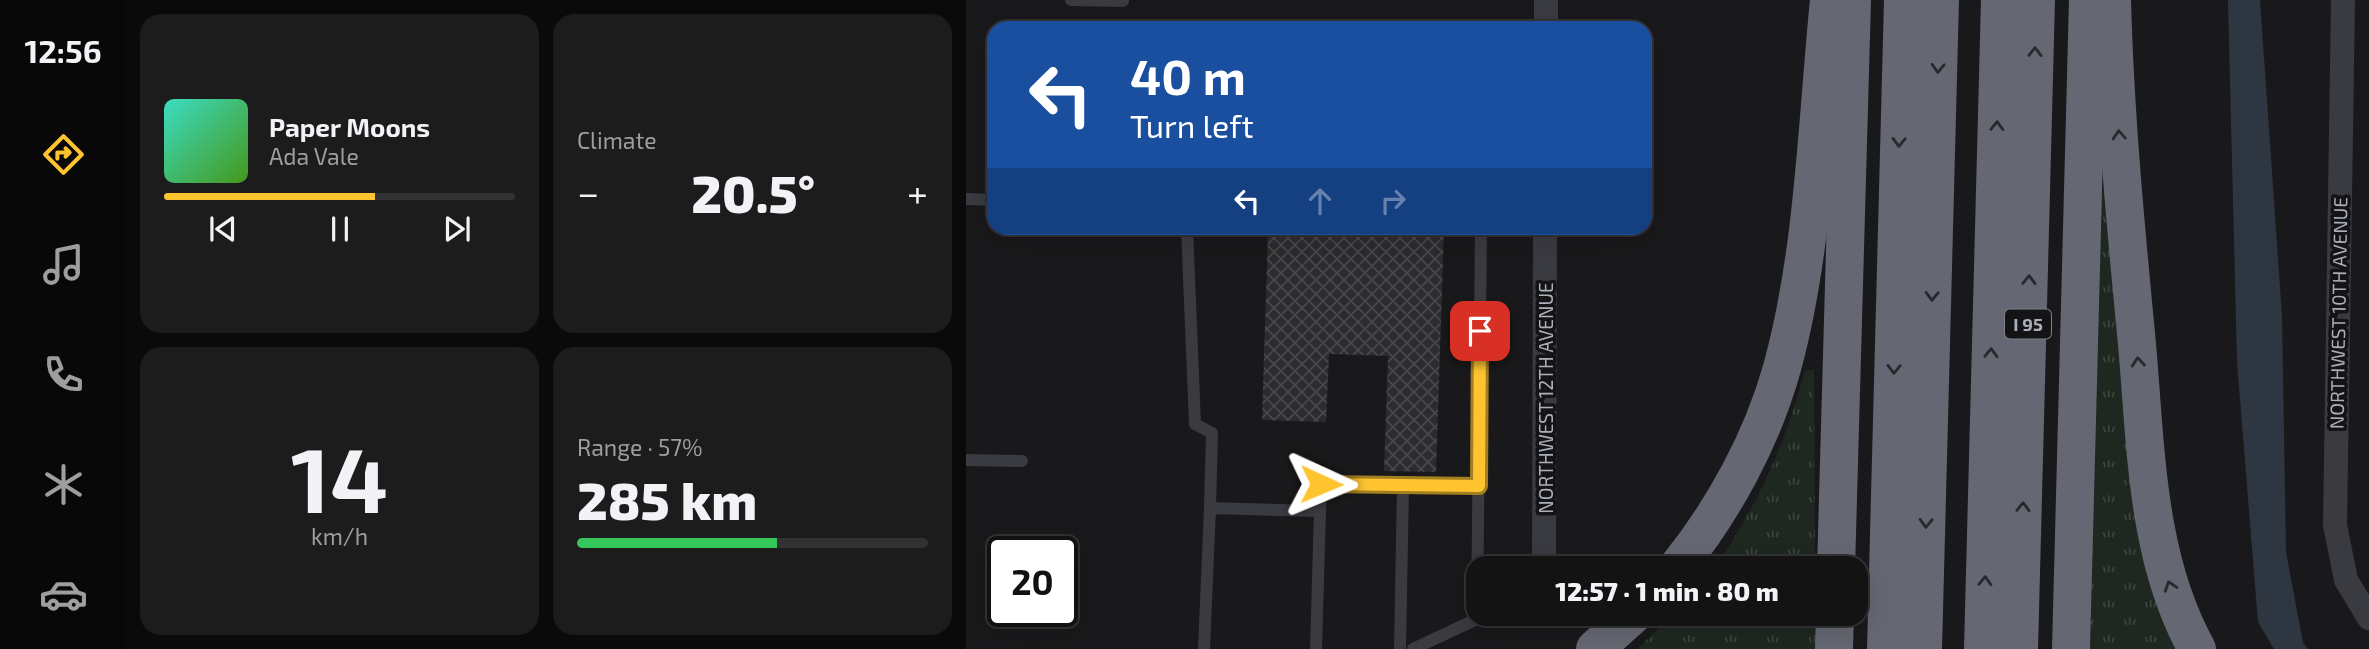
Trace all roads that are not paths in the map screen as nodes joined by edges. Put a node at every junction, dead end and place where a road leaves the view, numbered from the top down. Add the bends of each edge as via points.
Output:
1 (1071, 0) edge
2 (1546, 0) edge
3 (1829, 0) edge
4 (1852, 0) edge
5 (1903, 0) edge
6 (1940, 0) edge
7 (2000, 0) edge
8 (2036, 0) edge
9 (2088, 0) edge
10 (2112, 0) edge
11 (2343, 0) edge
12 (1123, 1) edge
13 (1546, 21) edge
14 (966, 199) edge
15 (987, 200) edge
16 (1187, 235) edge
17 (1481, 235) edge
18 (1545, 235) edge
19 (966, 460) edge
20 (1022, 461) dead end
21 (1403, 485) junction
22 (1479, 486) junction
23 (1210, 508) junction
24 (1320, 511) junction
25 (1478, 556) edge
26 (1544, 556) edge
27 (1686, 556) edge
28 (1836, 556) edge
29 (2369, 618) edge
30 (1466, 624) edge
31 (1621, 626) edge
32 (1835, 626) edge
33 (1204, 649) edge
34 (1316, 649) edge
35 (1400, 649) edge
36 (1413, 649) edge
37 (1595, 649) edge
38 (1834, 649) edge
39 (1886, 649) edge
40 (1923, 649) edge
41 (1983, 649) edge
42 (2019, 649) edge
43 (2071, 649) edge
44 (2197, 649) edge

1 - 12 lane
2 - 13 street
3 - 27 highway via 1805,240 1782,366 1734,482
4 - 28 highway
5 -> 39 highway
6 -> 40 highway
41 -> 7 highway
42 -> 8 highway, I 95
9 - 43 highway
44 -> 10 highway via 2168,580 2154,513 2123,191
11 - 29 street, NORTHWEST 10TH AVENUE via 2335,525 2346,580
14 - 15 lane
16 - 23 lane via 1195,425 1212,433
17 - 22 lane
18 - 26 street, NORTHWEST 12TH AVENUE
19 - 20 lane
21 - 22 lane
21 - 24 lane via 1321,484
21 - 35 lane
22 - 25 lane
23 - 24 lane
23 - 33 lane
24 - 34 lane
30 - 36 lane
31 - 37 highway
32 - 38 highway

